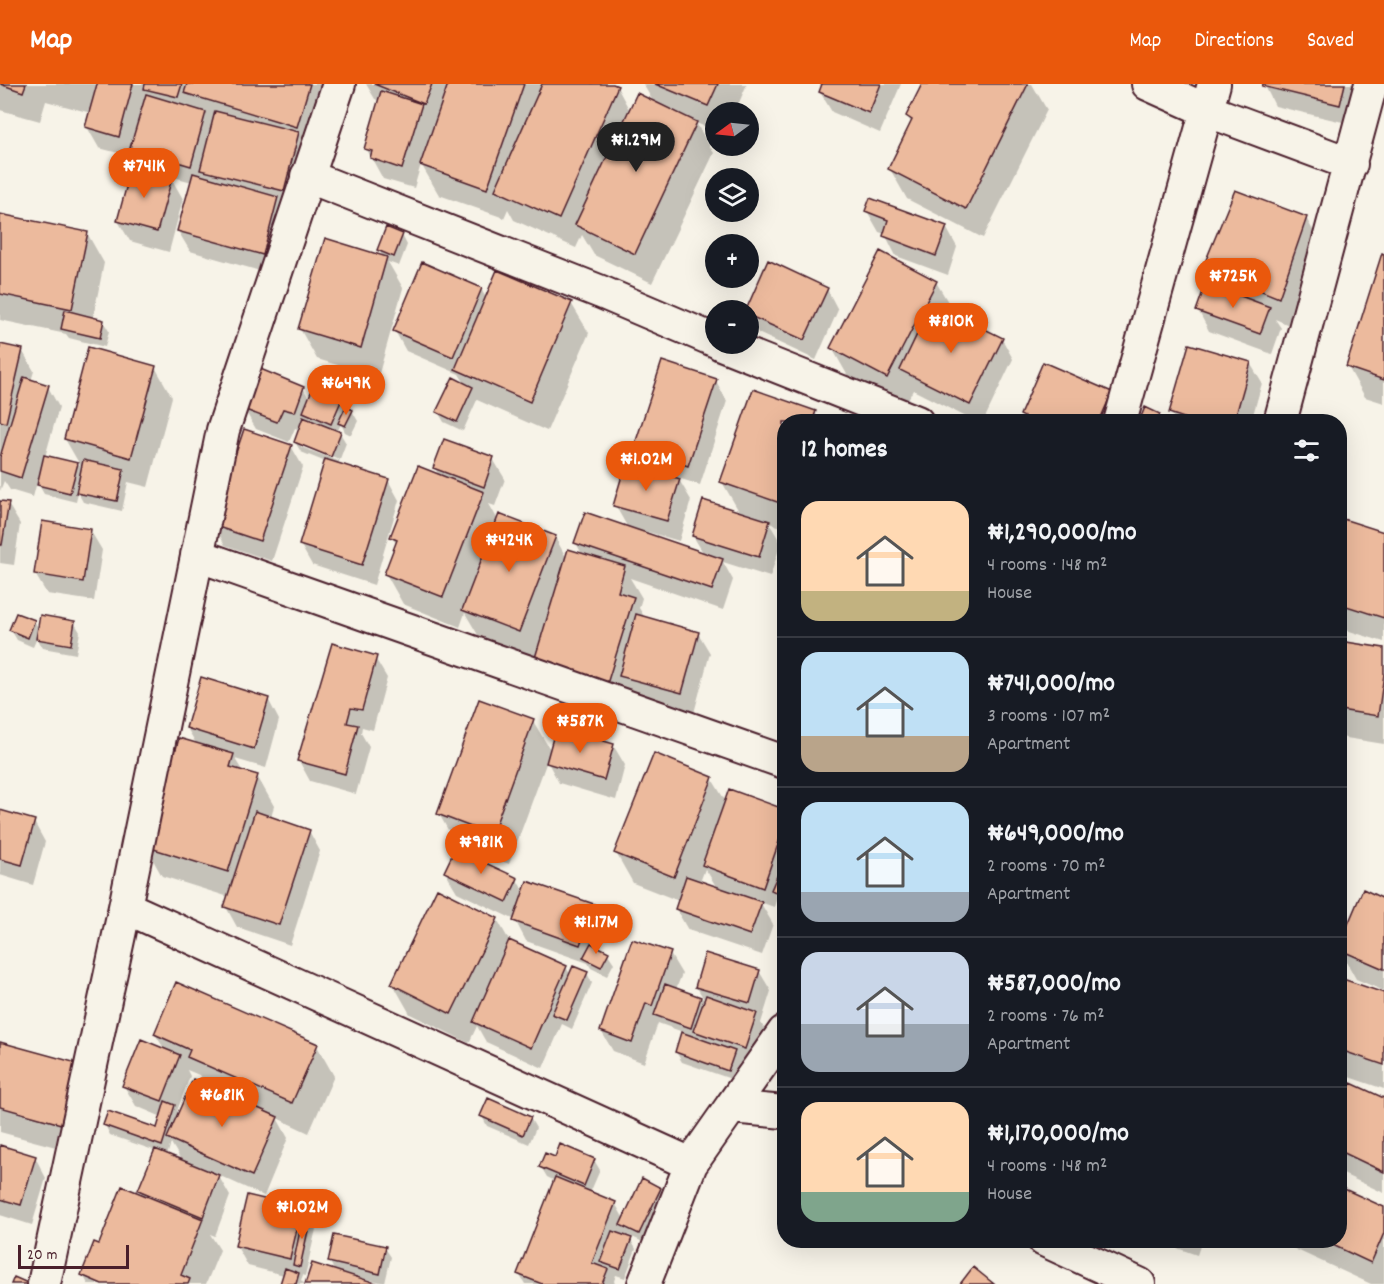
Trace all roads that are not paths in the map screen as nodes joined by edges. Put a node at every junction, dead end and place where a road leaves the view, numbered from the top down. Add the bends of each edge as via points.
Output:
1 (339, 84) edge
2 (1148, 84) edge
3 (1371, 84) edge
4 (1210, 97) edge
5 (1351, 164) junction
6 (307, 176) junction
7 (705, 336) edge
8 (746, 354) edge
9 (897, 414) edge
10 (1122, 414) edge
11 (1282, 414) edge
12 (196, 555) junction
13 (777, 760) edge
14 (125, 907) junction
15 (777, 1042) edge
16 (731, 1107) junction
17 (777, 1111) edge
18 (692, 1164) junction
19 (1061, 1248) edge
20 (44, 1284) edge
21 (644, 1284) edge
22 (1139, 1284) edge

1 - 6 street
2 - 4 street
3 - 5 street
4 - 5 street
4 - 10 street
5 - 11 street
6 - 7 street
6 - 12 street via 224,430
8 - 9 street
12 - 13 street
12 - 14 street
14 - 18 street
14 - 20 street
15 - 16 street
16 - 17 street
16 - 18 street
18 - 21 street
19 - 22 street

